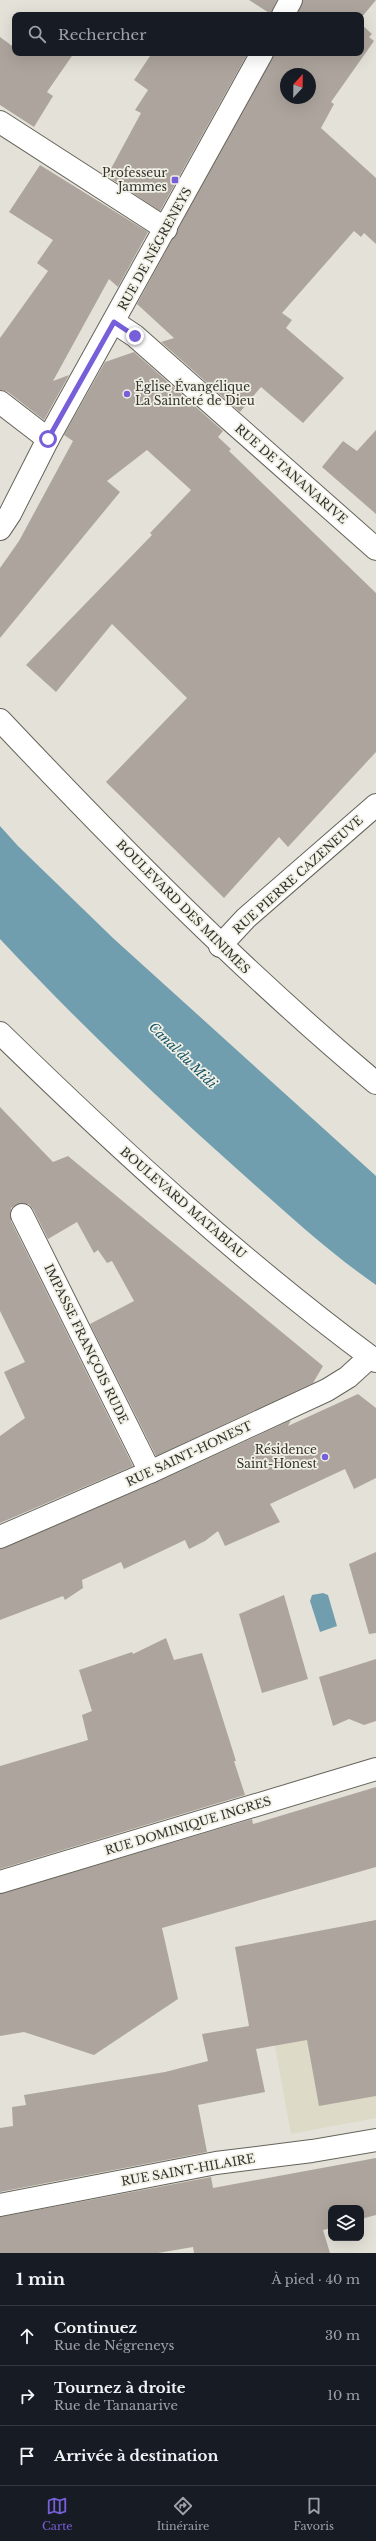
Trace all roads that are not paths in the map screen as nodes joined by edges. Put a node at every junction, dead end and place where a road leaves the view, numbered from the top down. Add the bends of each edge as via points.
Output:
1 (291, 0) edge
2 (285, 12) edge
3 (260, 56) edge
4 (0, 122) edge
5 (166, 229) junction
6 (114, 322) junction
7 (0, 402) edge
8 (48, 439) junction
9 (0, 529) edge
10 (376, 548) edge
11 (0, 720) edge
12 (376, 805) edge
13 (220, 946) junction
14 (0, 1033) edge
15 (376, 1083) edge
16 (22, 1215) dead end
17 (373, 1359) edge
18 (150, 1472) junction
19 (0, 1537) edge
20 (376, 1769) edge
21 (0, 1882) edge
22 (376, 2140) edge
23 (0, 2206) edge

1 - 2 street
3 - 5 street, RUE DE NÉGRENEYS
4 - 5 street
5 - 6 street, RUE DE NÉGRENEYS
6 - 8 street, RUE DE NÉGRENEYS
6 - 10 street, RUE DE TANANARIVE via 135,336
7 - 8 street
8 - 9 street, RUE DE NÉGRENEYS
11 - 13 street, BOULEVARD DES MINIMES
12 - 13 street, RUE PIERRE CAZENEUVE via 246,918
13 - 15 street, BOULEVARD DES MINIMES
14 - 17 street, BOULEVARD MATABIAU via 105,1135 209,1227
16 - 18 street, IMPASSE FRANÇOIS RUDE
17 - 18 street, RUE SAINT-HONEST via 327,1390
18 - 19 street, RUE SAINT-HONEST
20 - 21 street, RUE DOMINIQUE INGRES
22 - 23 street, RUE SAINT-HILAIRE via 216,2163

